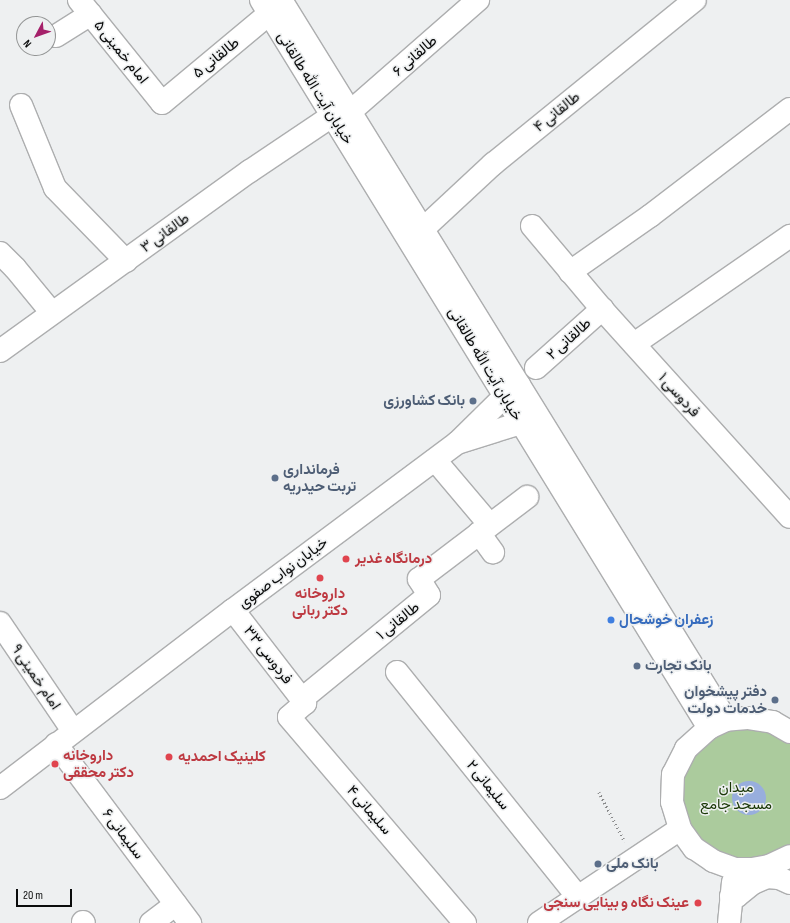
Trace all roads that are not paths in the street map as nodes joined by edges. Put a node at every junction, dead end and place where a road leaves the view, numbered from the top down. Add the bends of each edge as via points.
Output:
1 (478, 0) edge
2 (695, 0) edge
3 (271, 5) edge
4 (85, 7) edge
5 (56, 36) dead end
6 (162, 103) joint
7 (21, 105) dead end
8 (790, 109) edge
9 (342, 114) junction
10 (532, 226) dead end
11 (423, 229) junction
12 (790, 236) edge
13 (0, 253) edge
14 (126, 260) junction
15 (570, 272) junction
16 (602, 309) junction
17 (52, 313) junction
18 (634, 344) junction
19 (0, 351) edge
20 (536, 368) dead end
21 (512, 390) junction
22 (521, 423) junction
23 (457, 443) junction
24 (435, 460) junction
25 (527, 497) dead end
26 (790, 517) edge
27 (485, 529) junction
28 (493, 552) dead end
29 (233, 610) junction
30 (0, 623) edge
31 (397, 672) dead end
32 (302, 700) junction
33 (717, 724) junction
34 (790, 732) edge
35 (65, 738) junction
36 (0, 788) edge
37 (680, 829) junction
38 (788, 861) edge
39 (735, 869) junction
40 (790, 883) edge
41 (731, 896) junction
42 (579, 898) junction
43 (176, 904) junction
44 (151, 923) edge
45 (190, 923) edge
46 (465, 923) edge
47 (539, 923) edge
48 (728, 923) edge

1 - 9 street, طالقانی ۶
2 - 11 street, طالقانی ۴ via 493,164
3 - 6 street, طالقانی ۵
3 - 9 street, خیابان آیت الله طالقانی
4 - 5 street
4 - 6 street, امام خمینی ۵
7 - 14 street via 55,188
8 - 15 street via 650,216
9 - 11 street, خیابان آیت الله طالقانی
9 - 14 street, طالقانی ۳ via 250,172
9 - 21 street, خیابان آیت الله طالقانی
10 - 15 street, فردوسی ۱
11 - 21 street, خیابان آیت الله طالقانی
12 - 18 street
13 - 17 street
14 - 17 street, طالقانی ۳
15 - 16 street, فردوسی ۱
16 - 18 street, فردوسی ۱
16 - 20 street, طالقانی ۲
17 - 19 street, طالقانی ۳
18 - 26 street, فردوسی ۱
21 - 22 street, خیابان آیت الله طالقانی
21 - 23 street
21 - 33 street, خیابان آیت الله طالقانی
22 - 23 street, خیابان نواب صفوی
22 - 33 street, خیابان آیت الله طالقانی
23 - 24 street, خیابان نواب صفوی
24 - 27 street
24 - 29 street, خیابان نواب صفوی
25 - 27 street, طالقانی ۱
27 - 28 street
27 - 32 street, طالقانی ۱ via 419,579 429,595
29 - 32 street, فردوسی ۳۳
29 - 35 street, خیابان نواب صفوی
30 - 35 street, امام خمینی ۹
31 - 42 street, سلیمانی ۲
32 - 46 street, سلیمانی ۴ via 305,703 289,717
33 - 34 street via 747,718 773,722
33 - 37 street via 686,749 674,774 672,802
35 - 36 street, خیابان نواب صفوی
35 - 43 street, سلیمانی ۶
37 - 39 street via 694,848 713,861
37 - 42 street
38 - 39 street via 752,870
39 - 41 street
40 - 41 street via 779,878 767,877 753,883 737,896
41 - 48 street
42 - 47 street
43 - 44 street
43 - 45 street, سلیمانی ۶

